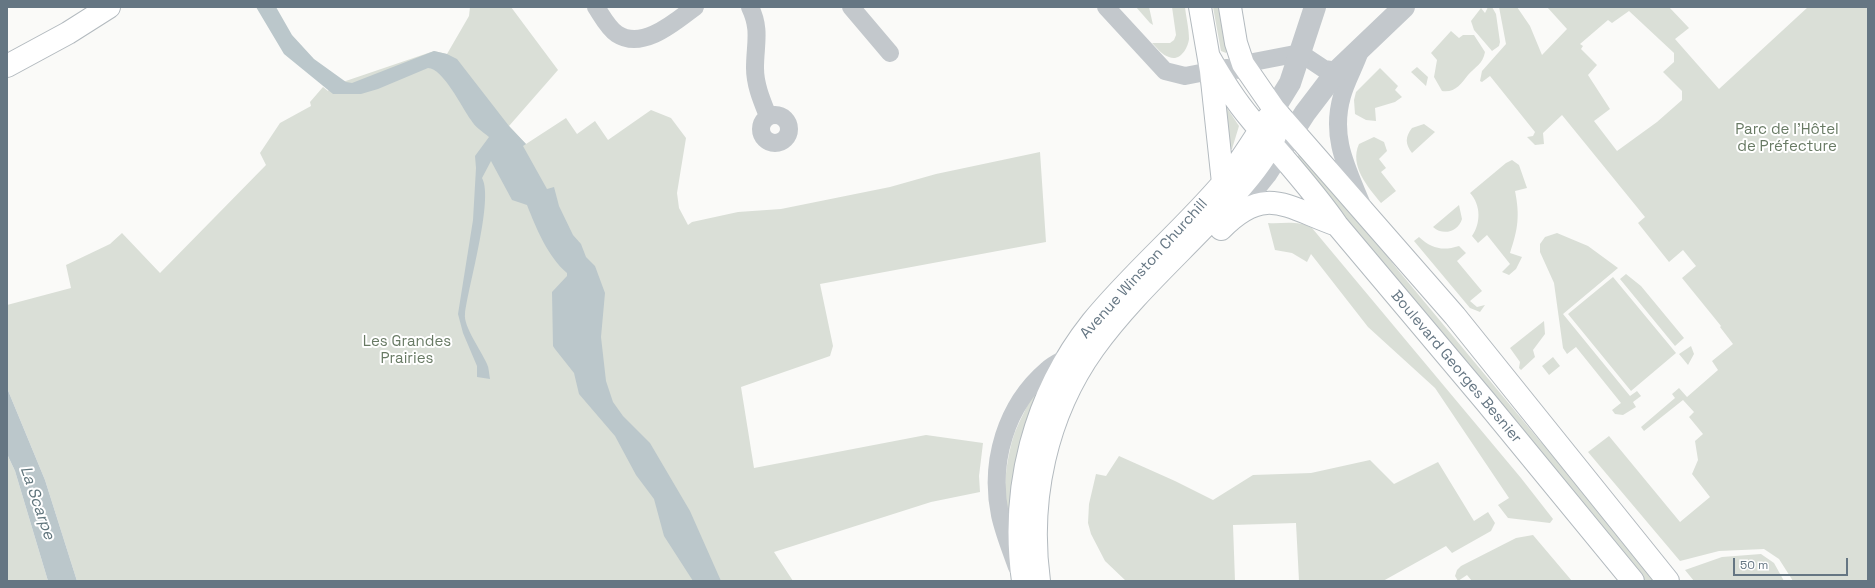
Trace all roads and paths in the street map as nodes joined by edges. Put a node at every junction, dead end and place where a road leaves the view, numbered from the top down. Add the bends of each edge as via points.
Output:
1 (109, 7) edge
2 (596, 7) edge
3 (695, 7) edge
4 (750, 7) edge
5 (851, 7) edge
6 (1106, 7) edge
7 (1200, 7) edge
8 (1230, 7) edge
9 (1315, 7) edge
10 (1404, 7) edge
11 (1360, 51) junction
12 (890, 52) dead end
13 (1300, 52) junction
14 (7, 66) edge
15 (1212, 66) junction
16 (1245, 68) junction
17 (1337, 71) junction
18 (1274, 109) junction
19 (768, 116) dead end
20 (1293, 131) junction
21 (1270, 143) junction
22 (1230, 188) junction
23 (1366, 213) junction
24 (1337, 225) junction
25 (1037, 506) junction
26 (1023, 581) edge
27 (1039, 581) edge
28 (1633, 581) edge
29 (1668, 581) edge

1 - 14 main road
2 - 3 street via 612,30 632,39 660,30
4 - 19 street via 757,33 756,80
5 - 12 street
6 - 15 street via 1165,71 1185,76
7 - 15 main road
8 - 16 main road, Boulevard Georges Besnier via 1236,43
9 - 13 street
10 - 11 street
11 - 17 street
11 - 23 street via 1342,96 1338,132 1343,161
13 - 16 street
13 - 17 street via 1324,69
13 - 18 street via 1290,83
15 - 16 street
15 - 21 main road, Boulevard Georges Besnier via 1229,92
15 - 22 main road via 1219,152
16 - 18 main road, Boulevard Georges Besnier
17 - 20 street
18 - 20 main road, Boulevard Georges Besnier
18 - 21 main road
20 - 21 street
20 - 23 main road, Boulevard Georges Besnier
21 - 22 main road, Avenue Winston Churchill
21 - 22 street, Avenue Winston Churchill via 1266,174 1253,189
21 - 24 main road, Boulevard Georges Besnier
22 - 25 main road, Avenue Winston Churchill via 1087,358 1072,385 1052,433 1041,475
22 - 26 main road, Avenue Winston Churchill via 1104,309 1068,357 1042,410 1024,469 1020,520
23 - 29 main road, Boulevard Georges Besnier via 1455,316
24 - 25 main road via 1289,206 1270,203 1252,205 1235,215 1138,315 1103,358 1067,420
24 - 28 main road, Boulevard Georges Besnier
25 - 27 main road, Avenue Winston Churchill via 1036,546

